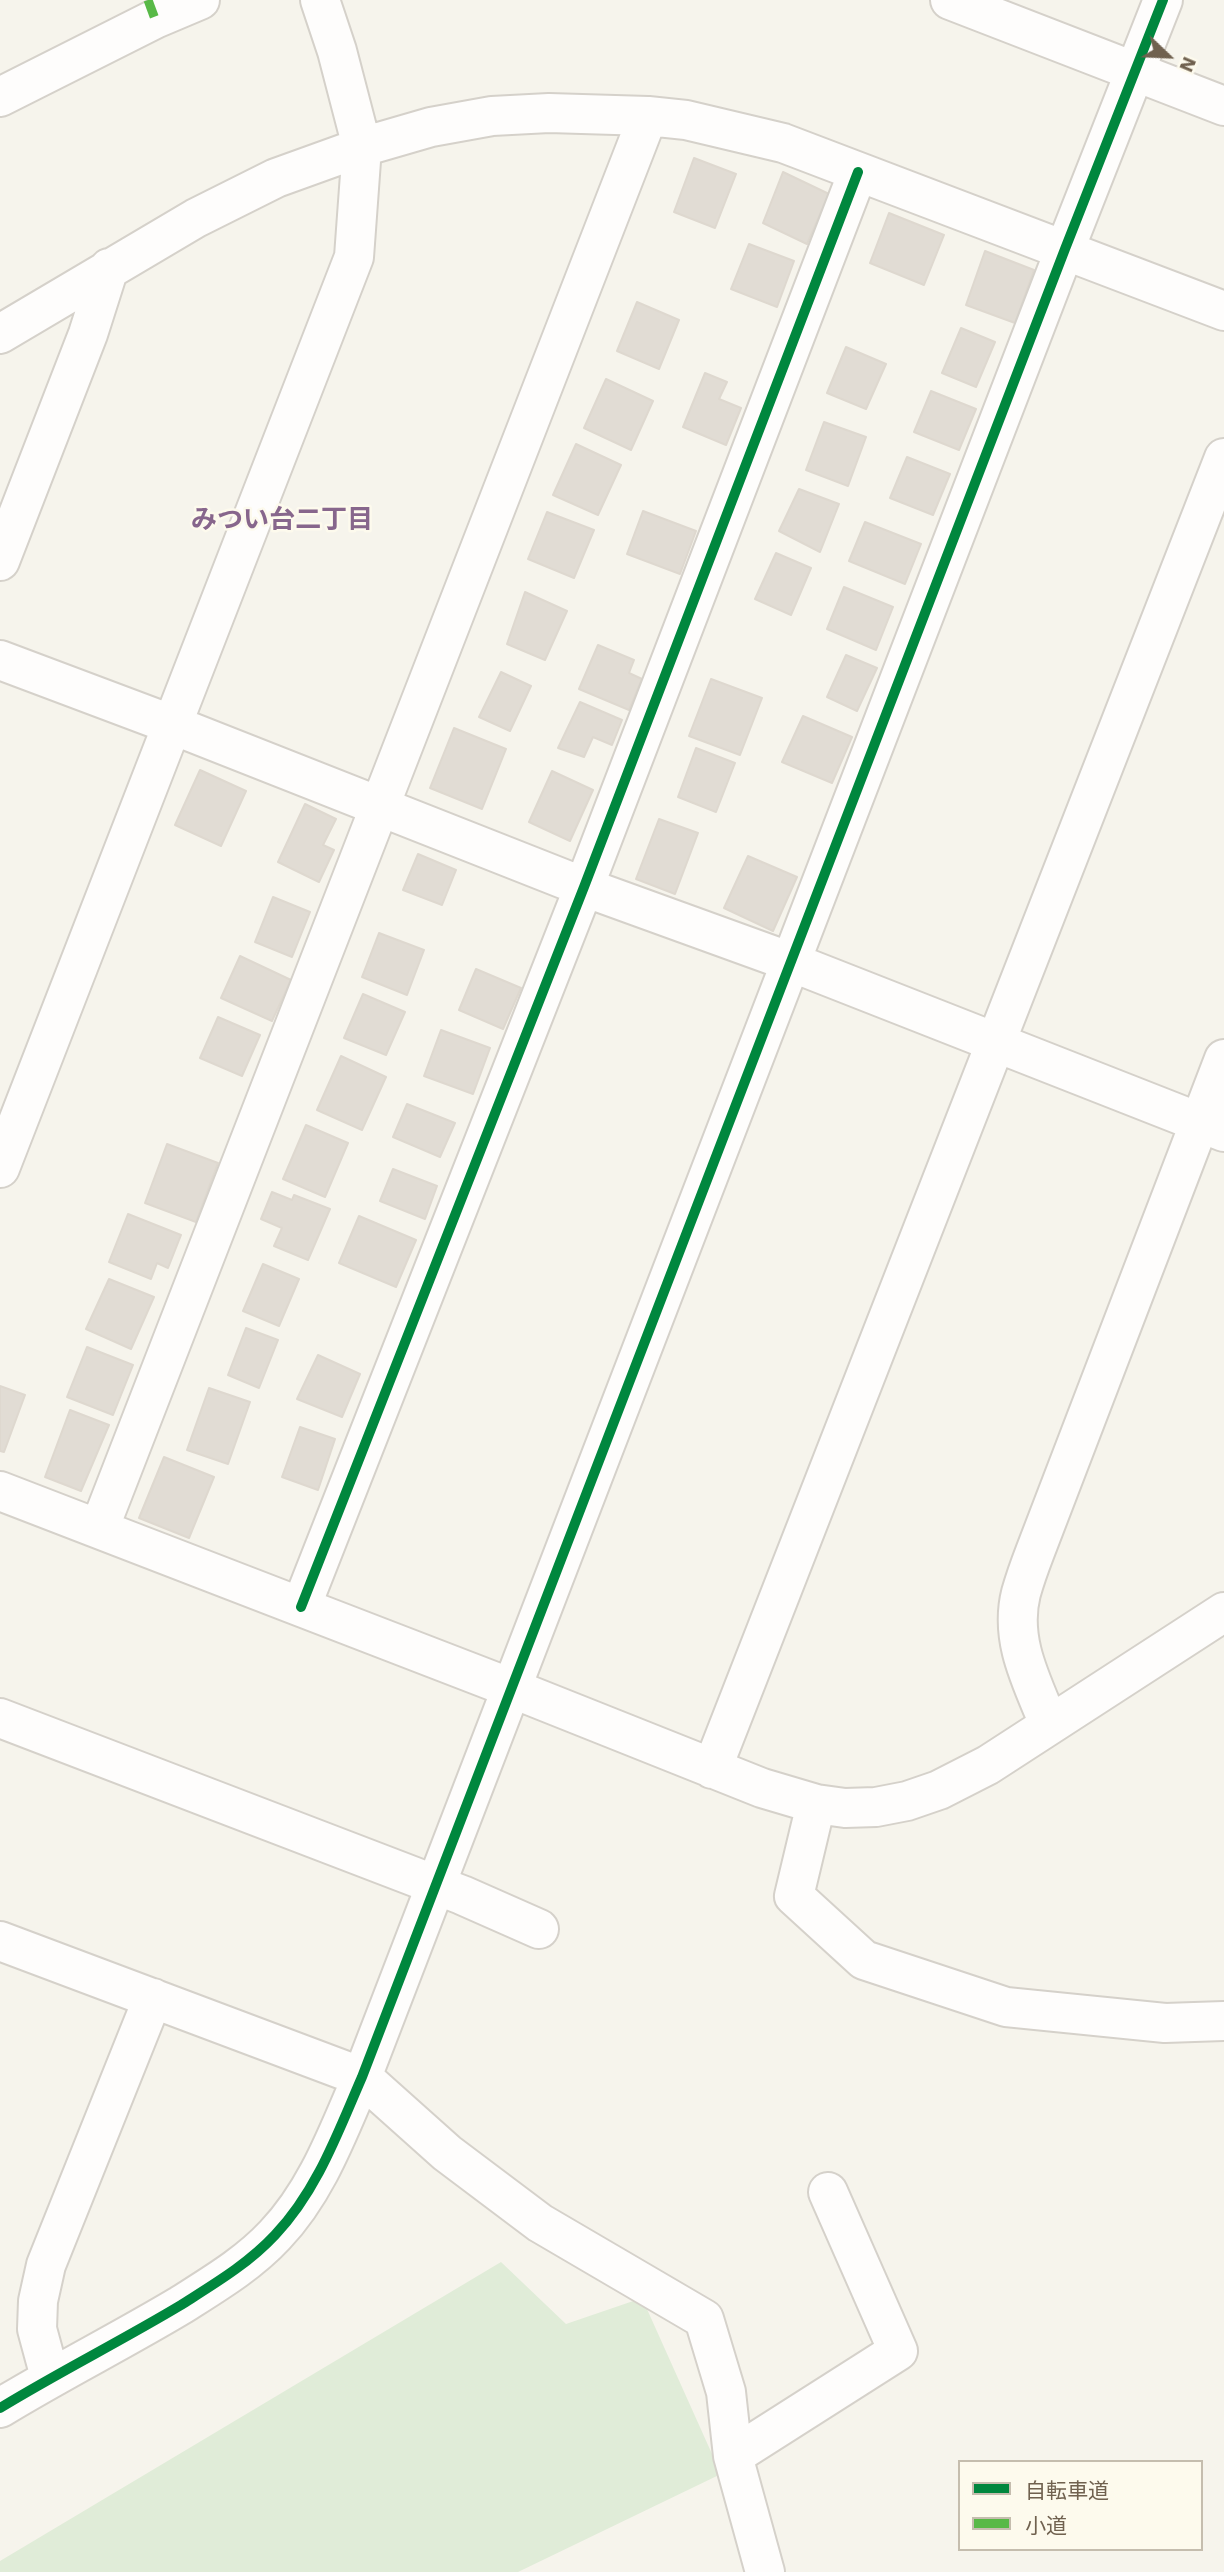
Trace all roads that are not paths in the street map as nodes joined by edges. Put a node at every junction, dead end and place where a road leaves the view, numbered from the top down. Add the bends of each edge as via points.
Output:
1 (200, 0) edge
2 (320, 0) edge
3 (950, 0) edge
4 (1163, 0) edge
5 (1135, 72) junction
6 (0, 97) edge
7 (1224, 106) edge
8 (648, 116) junction
9 (362, 147) junction
10 (858, 172) junction
11 (1065, 249) junction
12 (109, 268) junction
13 (1224, 311) edge
14 (0, 334) edge
15 (1224, 458) edge
16 (0, 561) edge
17 (0, 660) edge
18 (173, 725) junction
19 (380, 806) junction
20 (584, 887) junction
21 (790, 962) junction
22 (996, 1044) junction
23 (1224, 1059) edge
24 (1212, 1128) edge
25 (0, 1168) edge
26 (0, 1490) edge
27 (99, 1529) junction
28 (301, 1607) junction
29 (1224, 1612) edge
30 (511, 1688) junction
31 (0, 1718) edge
32 (1049, 1724) junction
33 (712, 1769) junction
34 (816, 1804) junction
35 (434, 1886) junction
36 (539, 1929) dead end
37 (0, 1941) edge
38 (153, 1998) junction
39 (1224, 2021) edge
40 (362, 2077) junction
41 (828, 2192) dead end
42 (50, 2377) junction
43 (0, 2408) edge
44 (733, 2456) junction
45 (759, 2569) edge

1 - 6 street
2 - 9 street
3 - 5 street
4 - 5 street
5 - 7 street
5 - 11 street
8 - 9 street via 492,116
8 - 10 street via 686,120 783,144
8 - 19 street
9 - 12 street via 276,178
9 - 18 street via 354,257
10 - 11 street
10 - 20 street
11 - 13 street
11 - 21 street
12 - 14 street
12 - 16 street
15 - 22 street
17 - 18 street
18 - 19 street
18 - 25 street
19 - 20 street
19 - 27 street
20 - 21 street
20 - 28 street
21 - 22 street
21 - 30 street
22 - 24 street
22 - 33 street
23 - 24 street
24 - 32 street via 1021,1595 1017,1624 1021,1656
26 - 27 street
27 - 28 street
28 - 30 street
29 - 32 street
30 - 33 street
30 - 35 street
31 - 35 street
32 - 34 street via 988,1765 939,1790 876,1807
33 - 34 street
34 - 39 street via 794,1896 864,1960 1006,2007 1165,2023
35 - 36 street
35 - 40 street
37 - 38 street
38 - 40 street
38 - 42 street via 46,2265 37,2329
40 - 42 street via 318,2177 276,2235 229,2275
40 - 44 street via 447,2153 540,2223 704,2319 726,2392
41 - 44 street via 898,2351
42 - 43 street
44 - 45 street

